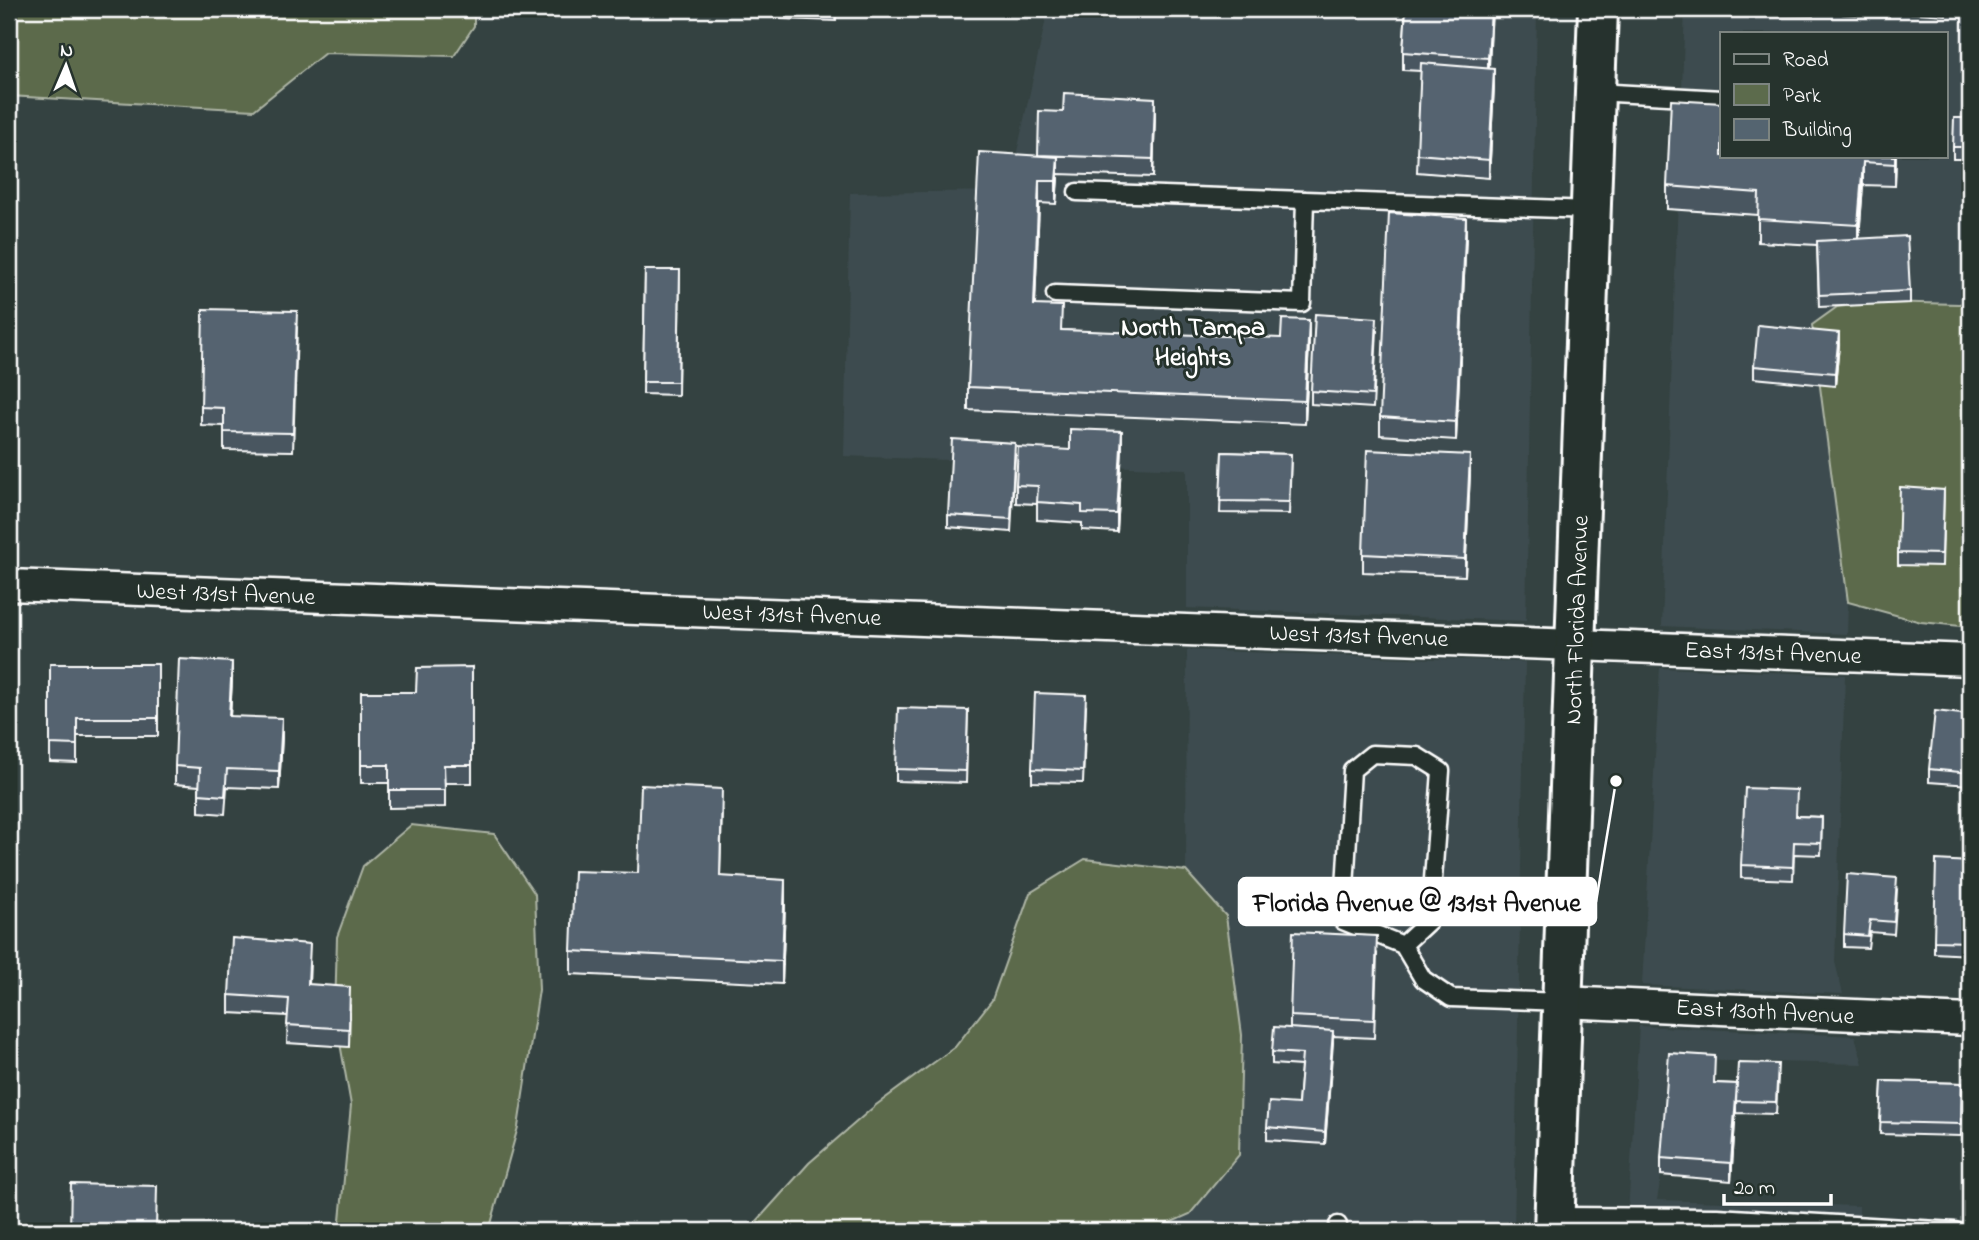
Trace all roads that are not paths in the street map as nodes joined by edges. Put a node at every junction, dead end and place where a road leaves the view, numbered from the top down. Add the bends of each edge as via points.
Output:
1 (1598, 9) edge
2 (1595, 92) junction
3 (1720, 99) edge
4 (1077, 192) dead end
5 (1305, 200) junction
6 (1591, 210) junction
7 (1055, 294) dead end
8 (9, 585) edge
9 (1576, 643) junction
10 (1970, 660) edge
11 (1403, 945) junction
12 (1560, 1002) junction
13 (1970, 1020) edge
14 (1554, 1223) edge
15 (1955, 1231) edge

1 - 2 main road, North Florida Avenue
2 - 3 lane
2 - 6 main road, North Florida Avenue
4 - 5 lane
5 - 6 lane
5 - 7 lane via 1301,303
6 - 9 main road, North Florida Avenue
8 - 9 street, West 131st Avenue
9 - 10 street, East 131st Avenue
9 - 12 main road, North Florida Avenue
11 - 11 lane via 1343,921 1352,770 1372,754 1417,756 1441,771 1430,920
11 - 12 lane via 1423,979 1451,998
12 - 13 street, East 130th Avenue
12 - 14 main road, North Florida Avenue
14 - 15 lane via 1717,1217

